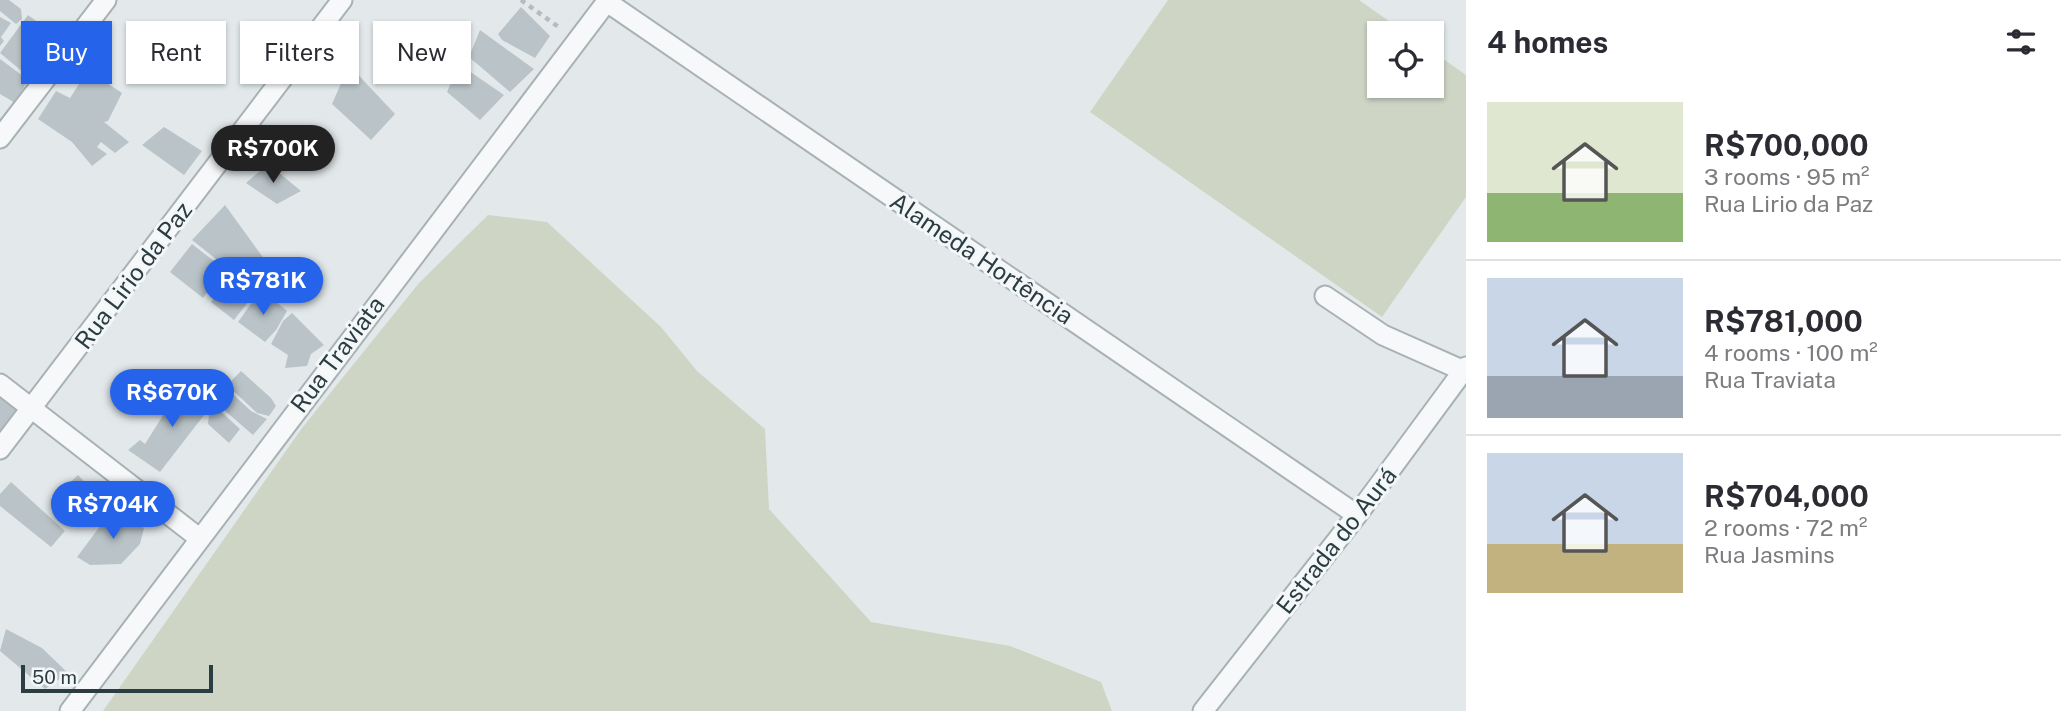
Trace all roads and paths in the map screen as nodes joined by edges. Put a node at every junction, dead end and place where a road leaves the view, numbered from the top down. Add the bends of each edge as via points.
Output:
1 (106, 0) edge
2 (342, 0) edge
3 (521, 0) edge
4 (607, 1) edge
5 (576, 40) junction
6 (0, 138) edge
7 (1325, 296) dead end
8 (1465, 369) edge
9 (0, 384) edge
10 (32, 407) junction
11 (0, 449) edge
12 (1357, 515) junction
13 (199, 538) junction
14 (70, 711) edge
15 (1203, 711) edge

1 - 6 street
2 - 10 street, Rua Lirio da Paz
3 - 5 path
4 - 5 street, Rua Traviata
4 - 12 street, Alameda Hortência
5 - 13 street, Rua Traviata
7 - 8 street via 1383,335
8 - 12 street, Estrada do Aurá
9 - 10 street
10 - 11 street, Rua Lirio da Paz
10 - 13 street
12 - 15 street, Estrada do Aurá
13 - 14 street, Rua Traviata

